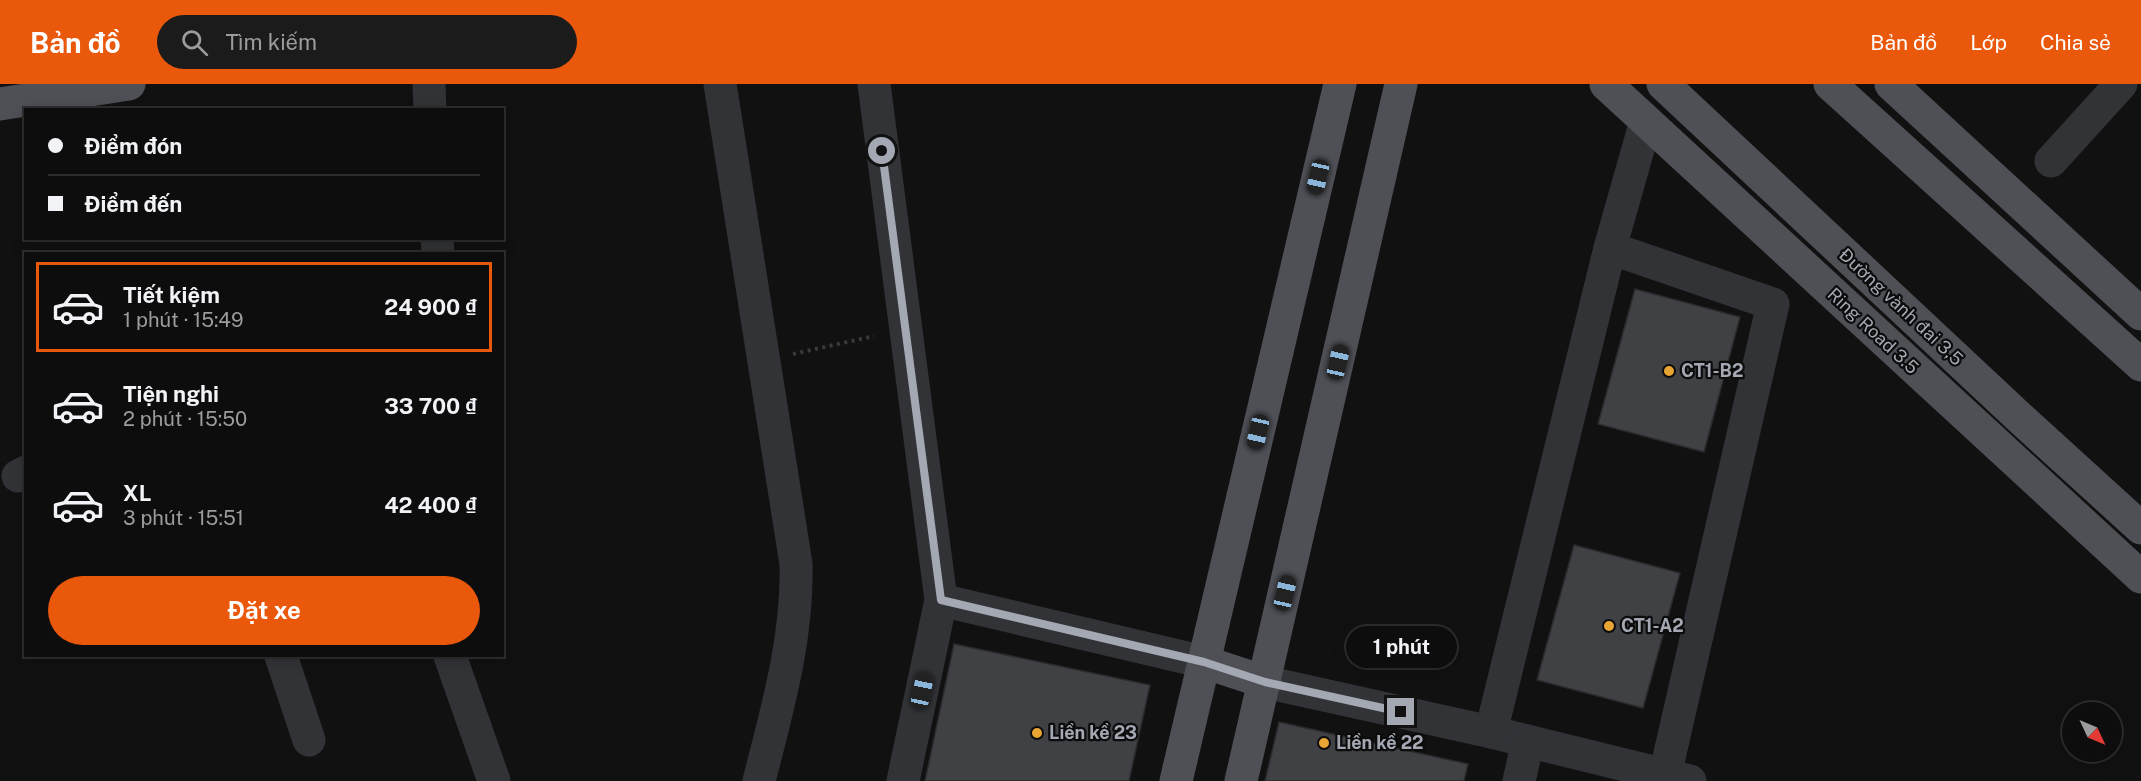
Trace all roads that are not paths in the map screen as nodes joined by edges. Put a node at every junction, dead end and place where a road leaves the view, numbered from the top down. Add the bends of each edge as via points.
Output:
1 (129, 84) edge
2 (429, 84) edge
3 (720, 84) edge
4 (874, 84) edge
5 (1340, 84) edge
6 (1401, 84) edge
7 (1606, 84) edge
8 (1664, 84) edge
9 (1830, 84) edge
10 (1891, 84) edge
11 (2121, 84) edge
12 (0, 104) edge
13 (430, 108) edge
14 (1646, 121) junction
15 (2051, 161) dead end
16 (1610, 248) junction
17 (2141, 314) edge
18 (2141, 365) edge
19 (2141, 528) edge
20 (2141, 577) edge
21 (941, 600) junction
22 (281, 657) edge
23 (450, 657) edge
24 (1204, 662) junction
25 (1265, 682) junction
26 (1491, 732) junction
27 (309, 740) dead end
28 (1527, 741) junction
29 (1677, 778) edge
30 (494, 781) edge
31 (759, 781) edge
32 (903, 781) edge
33 (1176, 781) edge
34 (1241, 781) edge
35 (1518, 781) edge

1 - 12 main road
2 - 13 street
3 - 31 street via 797,587 783,686
4 - 21 street
5 - 24 main road
6 - 25 main road
7 - 14 main road, Ring Road 3.5
8 - 19 main road, Đường vành đai 3,5
9 - 18 main road
10 - 17 main road
11 - 15 street
14 - 16 street
14 - 20 main road, Ring Road 3.5
16 - 26 street
16 - 29 street via 1773,304
21 - 24 street
21 - 32 street
22 - 27 street
23 - 30 street
24 - 25 main road
24 - 33 main road
25 - 26 street
25 - 34 main road
26 - 28 street
28 - 29 street
28 - 35 street

